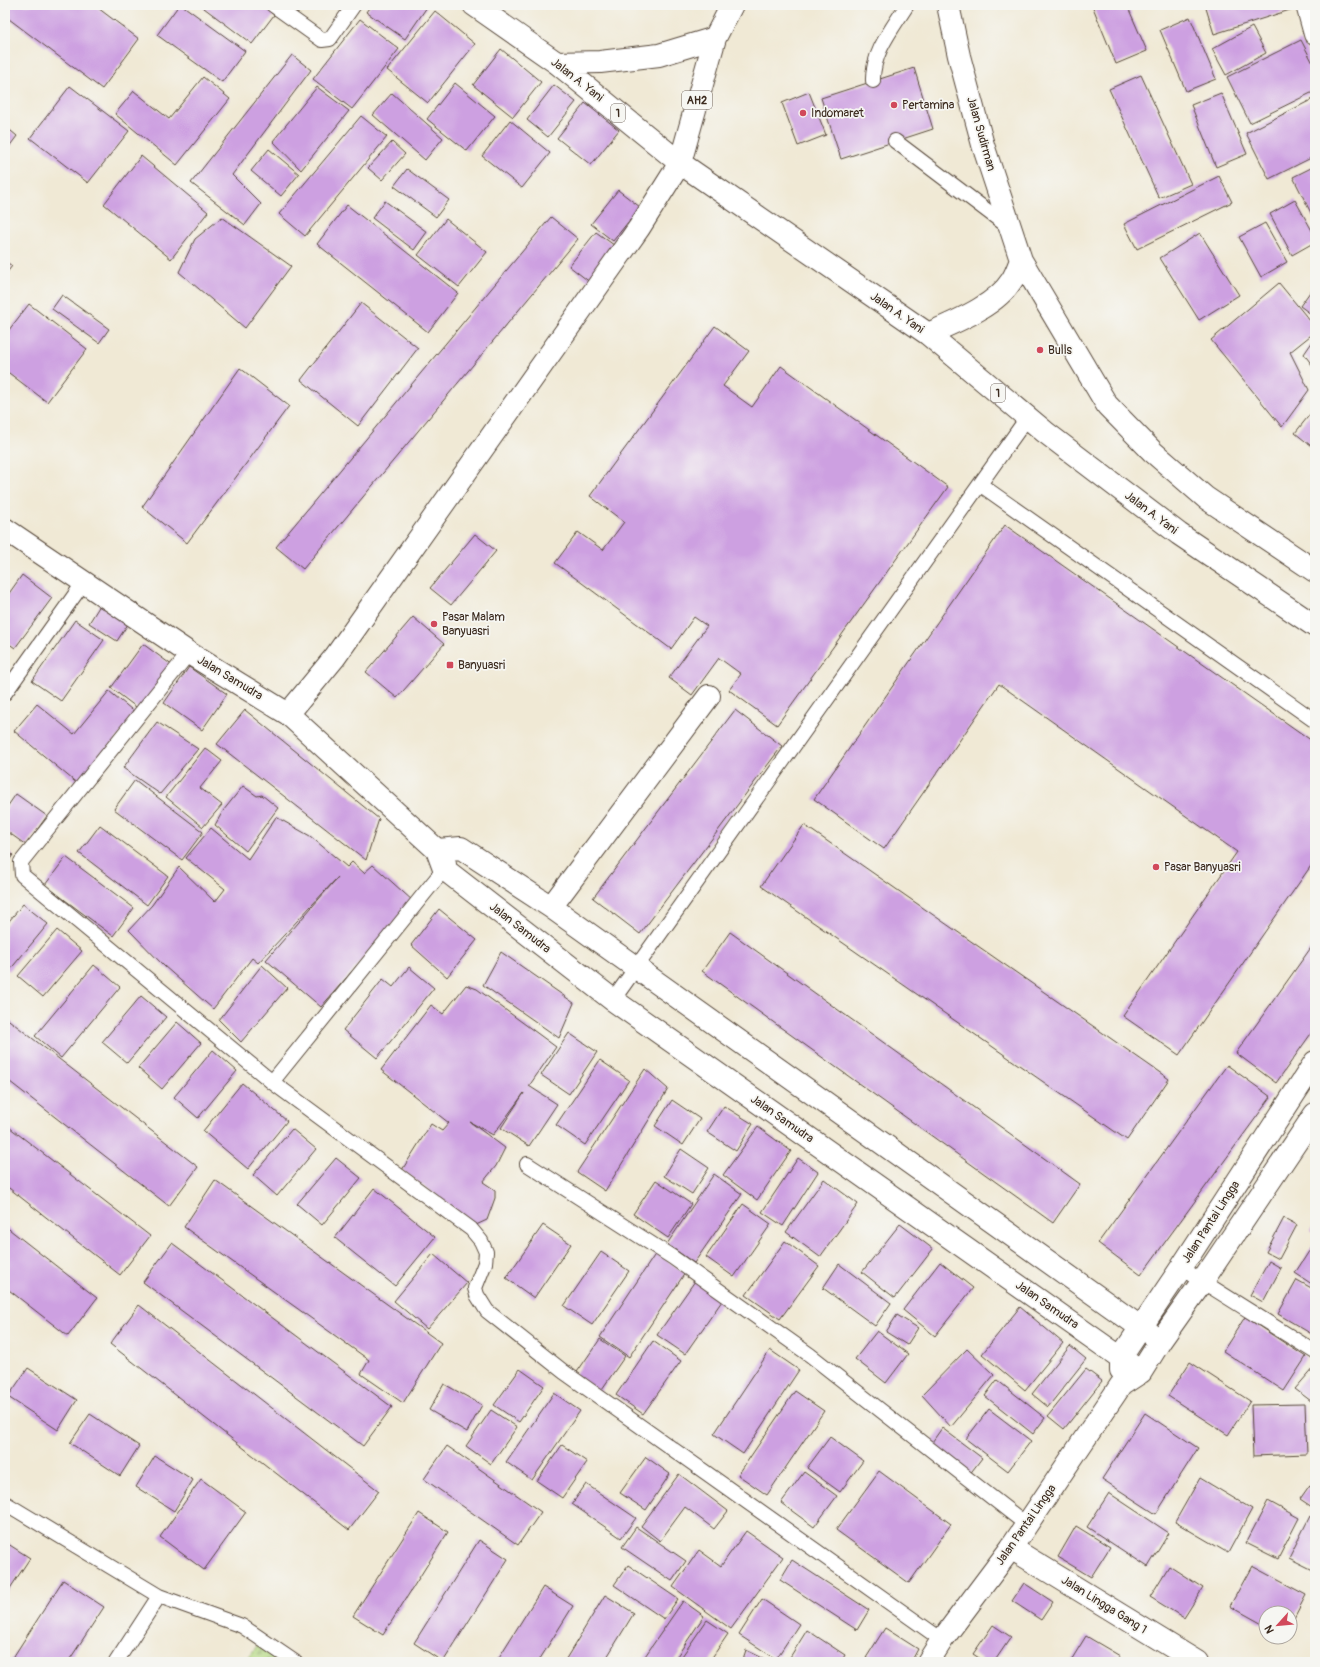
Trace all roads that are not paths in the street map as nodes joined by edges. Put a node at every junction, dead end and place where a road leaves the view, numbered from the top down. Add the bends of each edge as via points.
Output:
1 (273, 5) edge
2 (354, 5) edge
3 (474, 5) edge
4 (732, 5) edge
5 (907, 5) edge
6 (948, 5) edge
7 (1307, 5) edge
8 (1315, 34) edge
9 (715, 38) junction
10 (557, 63) junction
11 (873, 81) dead end
12 (895, 142) dead end
13 (680, 163) junction
14 (1010, 228) junction
15 (1021, 260) junction
16 (928, 334) junction
17 (1027, 418) junction
18 (981, 485) junction
19 (5, 529) edge
20 (1315, 570) edge
21 (84, 582) junction
22 (1315, 626) edge
23 (189, 653) junction
24 (5, 693) edge
25 (709, 696) dead end
26 (288, 714) junction
27 (1315, 721) edge
28 (441, 859) junction
29 (552, 907) junction
30 (636, 969) junction
31 (613, 1000) junction
32 (1315, 1062) edge
33 (272, 1082) junction
34 (1315, 1114) edge
35 (527, 1164) dead end
36 (1181, 1268) junction
37 (1202, 1282) junction
38 (1140, 1327) junction
39 (1161, 1340) junction
40 (1315, 1352) edge
41 (1121, 1357) junction
42 (1141, 1372) junction
43 (1121, 1386) junction
44 (5, 1503) edge
45 (1027, 1525) junction
46 (1012, 1548) junction
47 (159, 1596) junction
48 (942, 1640) junction
49 (116, 1662) edge
50 (295, 1662) edge
51 (928, 1662) edge
52 (1197, 1662) edge

1 - 2 lane via 322,40 330,39
3 - 10 main road, Jalan A. Yani / 1
4 - 9 main road
5 - 11 lane via 876,56
6 - 14 main road, Jalan Sudirman via 983,145
7 - 8 main road
9 - 10 main road via 658,55 600,62
9 - 13 main road, AH2
10 - 13 main road, Jalan A. Yani / 1
12 - 14 lane
13 - 16 main road, Jalan A. Yani / 1
13 - 26 main road via 639,228 335,657
14 - 15 main road, Jalan Sudirman
15 - 16 main road via 1012,281 997,297 973,313
15 - 20 main road via 1107,405 1153,452 1206,498
16 - 17 main road, Jalan A. Yani / 1
17 - 18 lane
17 - 22 main road, Jalan A. Yani / 1 via 1179,534
18 - 27 lane
18 - 30 lane
19 - 21 main road, Jalan Samudra
21 - 23 main road, Jalan Samudra
21 - 24 lane
23 - 26 main road, Jalan Samudra
23 - 33 lane via 21,862 21,872
25 - 29 main road
26 - 28 main road, Jalan Samudra
28 - 29 main road via 461,848
28 - 31 main road, Jalan Samudra
28 - 33 lane
29 - 30 main road
30 - 31 lane
30 - 38 main road
31 - 41 main road, Jalan Samudra
32 - 36 main road, Jalan Pantai Lingga
33 - 48 lane via 471,1229 486,1252 485,1263 475,1288 487,1311 564,1372
34 - 37 main road, Jalan Pantai Lingga
35 - 45 lane via 672,1257 810,1355
36 - 37 lane
36 - 38 main road, Jalan Pantai Lingga
37 - 39 main road, Jalan Pantai Lingga
37 - 40 lane
38 - 39 main road
38 - 41 main road, Jalan Pantai Lingga
39 - 42 main road, Jalan Pantai Lingga
41 - 42 main road, Jalan Samudra
41 - 43 main road
42 - 43 main road, Jalan Pantai Lingga
43 - 45 main road, Jalan Pantai Lingga
44 - 47 lane
45 - 46 main road, Jalan Pantai Lingga
46 - 48 main road, Jalan Pantai Lingga
46 - 52 main road, Jalan Lingga Gang 1
47 - 49 lane
47 - 50 lane via 242,1626
48 - 51 main road, Jalan Pantai Lingga

